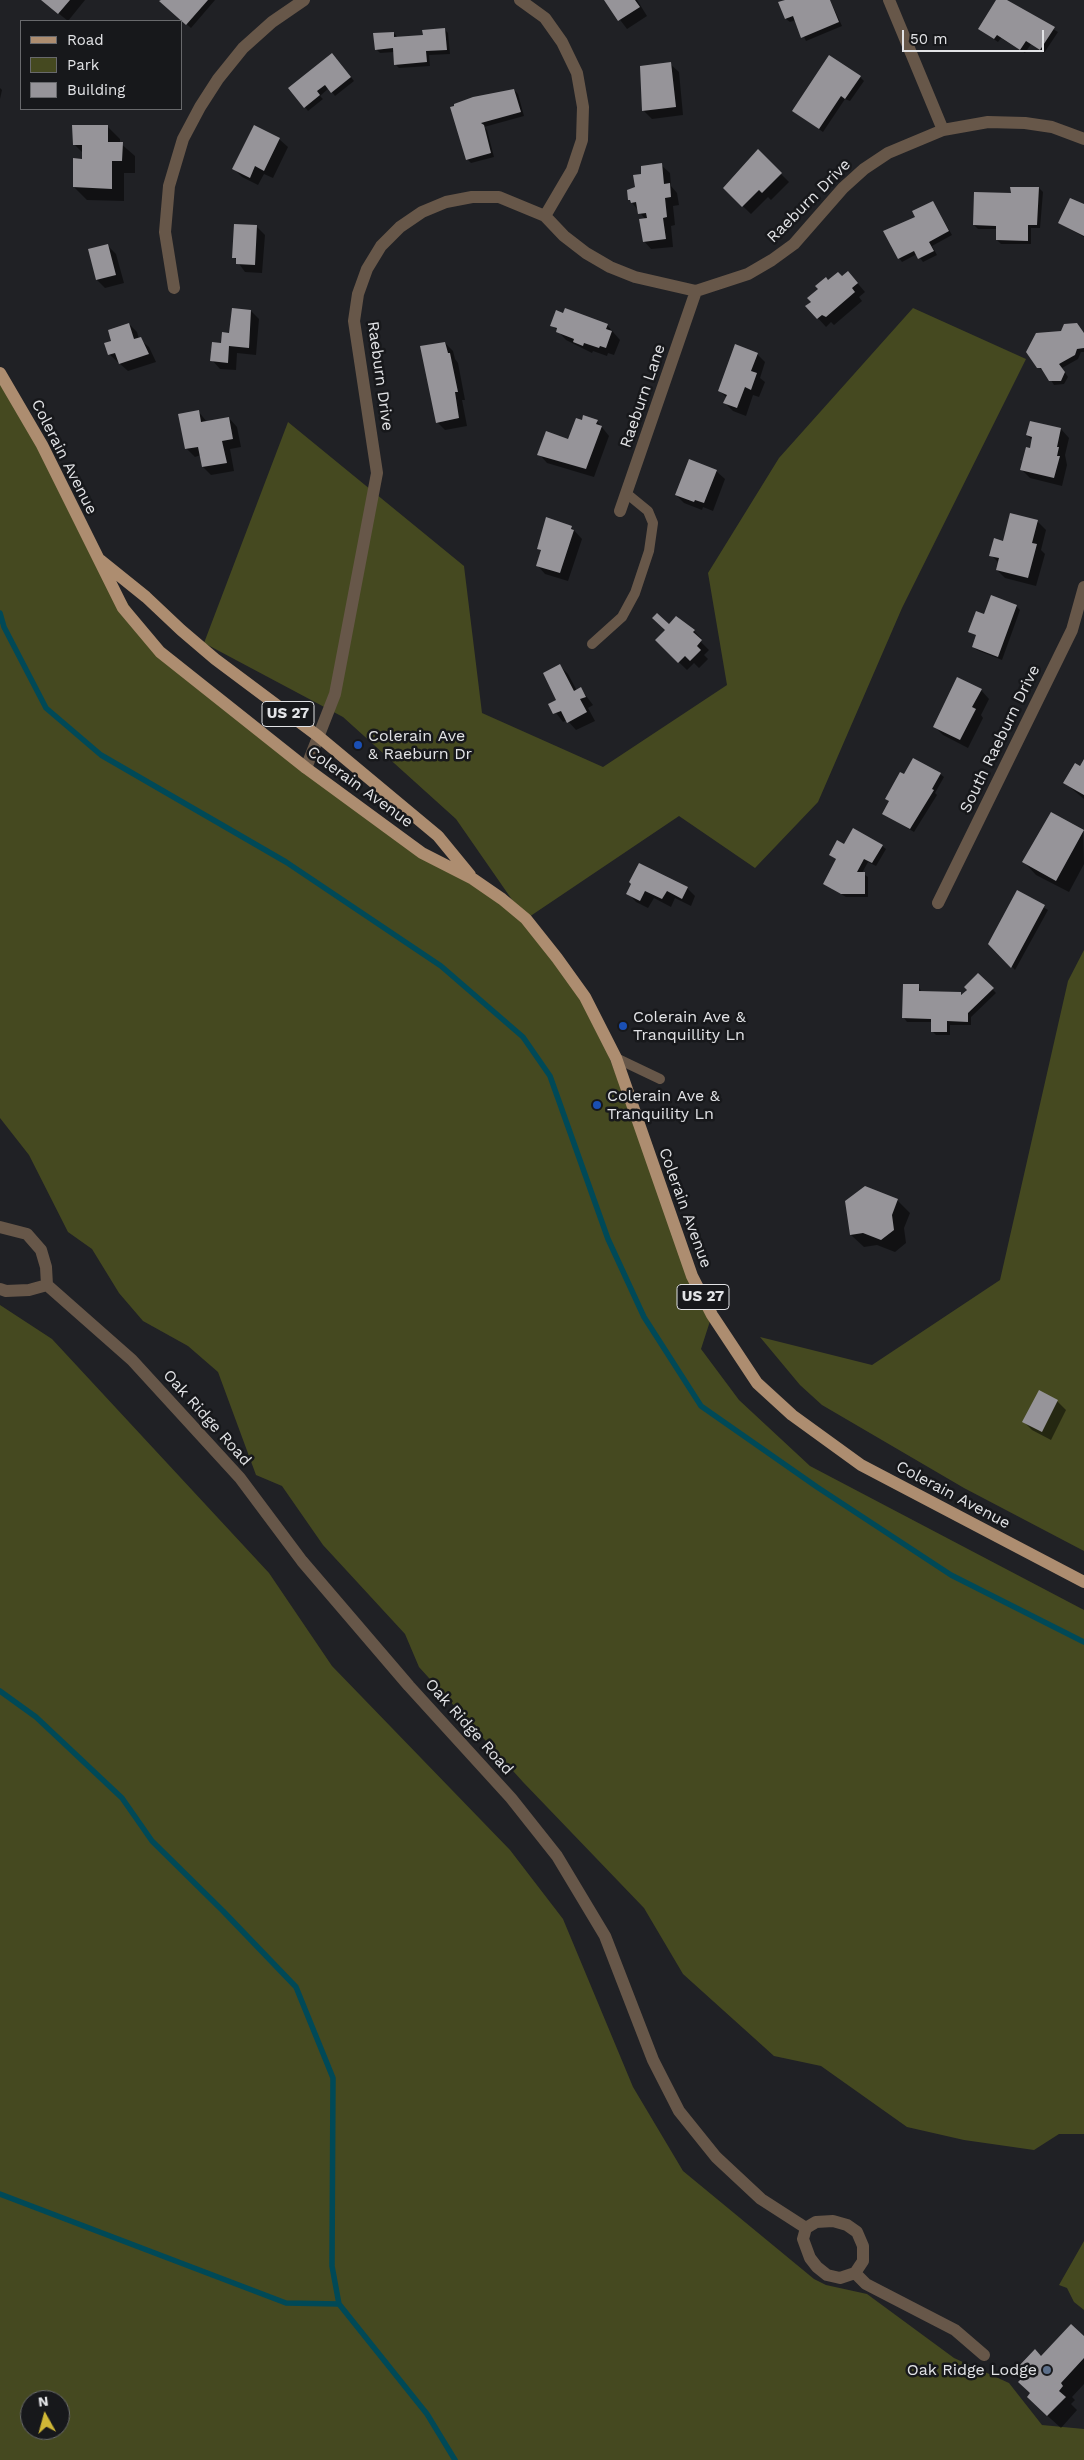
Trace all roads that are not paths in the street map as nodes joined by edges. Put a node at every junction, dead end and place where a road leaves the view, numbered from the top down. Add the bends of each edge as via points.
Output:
1 (304, 0) edge
2 (520, 0) edge
3 (889, 0) edge
4 (942, 130) junction
5 (1084, 139) edge
6 (545, 216) junction
7 (174, 288) dead end
8 (696, 291) junction
9 (0, 373) edge
10 (626, 493) junction
11 (620, 511) dead end
12 (96, 556) junction
13 (1084, 587) edge
14 (592, 644) dead end
15 (318, 736) junction
16 (306, 768) junction
17 (473, 879) junction
18 (938, 903) dead end
19 (616, 1058) junction
20 (660, 1078) dead end
21 (0, 1227) edge
22 (47, 1285) junction
23 (0, 1289) edge
24 (1084, 1582) edge
25 (806, 2228) junction
26 (855, 2273) junction
27 (984, 2354) dead end

1 - 7 street via 243,48 209,93 183,139 169,186 165,232
2 - 6 street via 545,18 562,42 577,73 583,107 582,140 572,170
3 - 4 street
4 - 5 street, Raeburn Drive via 988,122 1025,123 1052,127
4 - 8 street, Raeburn Drive via 888,153 864,169 794,244 772,260 748,274
6 - 8 street, Raeburn Drive via 564,236 610,267 635,277
6 - 15 street, Raeburn Drive via 499,197 472,197 446,202 422,212 400,227 381,246 367,269 358,294 354,321 376,473 335,694
8 - 10 street, Raeburn Lane
9 - 12 main road, Colerain Avenue / US 27 via 42,445
10 - 11 street, Raeburn Lane
10 - 14 lane via 648,511 653,523 649,551 635,593 622,617
12 - 15 main road, Colerain Avenue / US 27 via 215,659
12 - 16 main road, Colerain Avenue / US 27 via 123,608 160,652
13 - 18 street, South Raeburn Drive via 1072,630
15 - 16 street, Raeburn Drive
15 - 17 main road, Colerain Avenue / US 27 via 438,836
16 - 17 main road, Colerain Avenue / US 27 via 422,853
17 - 19 main road, Colerain Avenue / US 27 via 526,919 585,997
19 - 20 lane
19 - 24 main road, Colerain Avenue / US 27 via 692,1276 712,1315 757,1383 792,1416 861,1465
21 - 22 street via 27,1234 41,1250
22 - 23 street via 29,1290
22 - 25 street, Oak Ridge Road via 132,1360 240,1478 302,1561 511,1798 557,1856 605,1936 653,2060 679,2111 716,2157 761,2199
25 - 26 street via 803,2239 806,2250 817,2267 840,2278
25 - 26 street via 816,2222 833,2221 857,2232 863,2246 863,2261
26 - 27 street via 866,2284 955,2330

